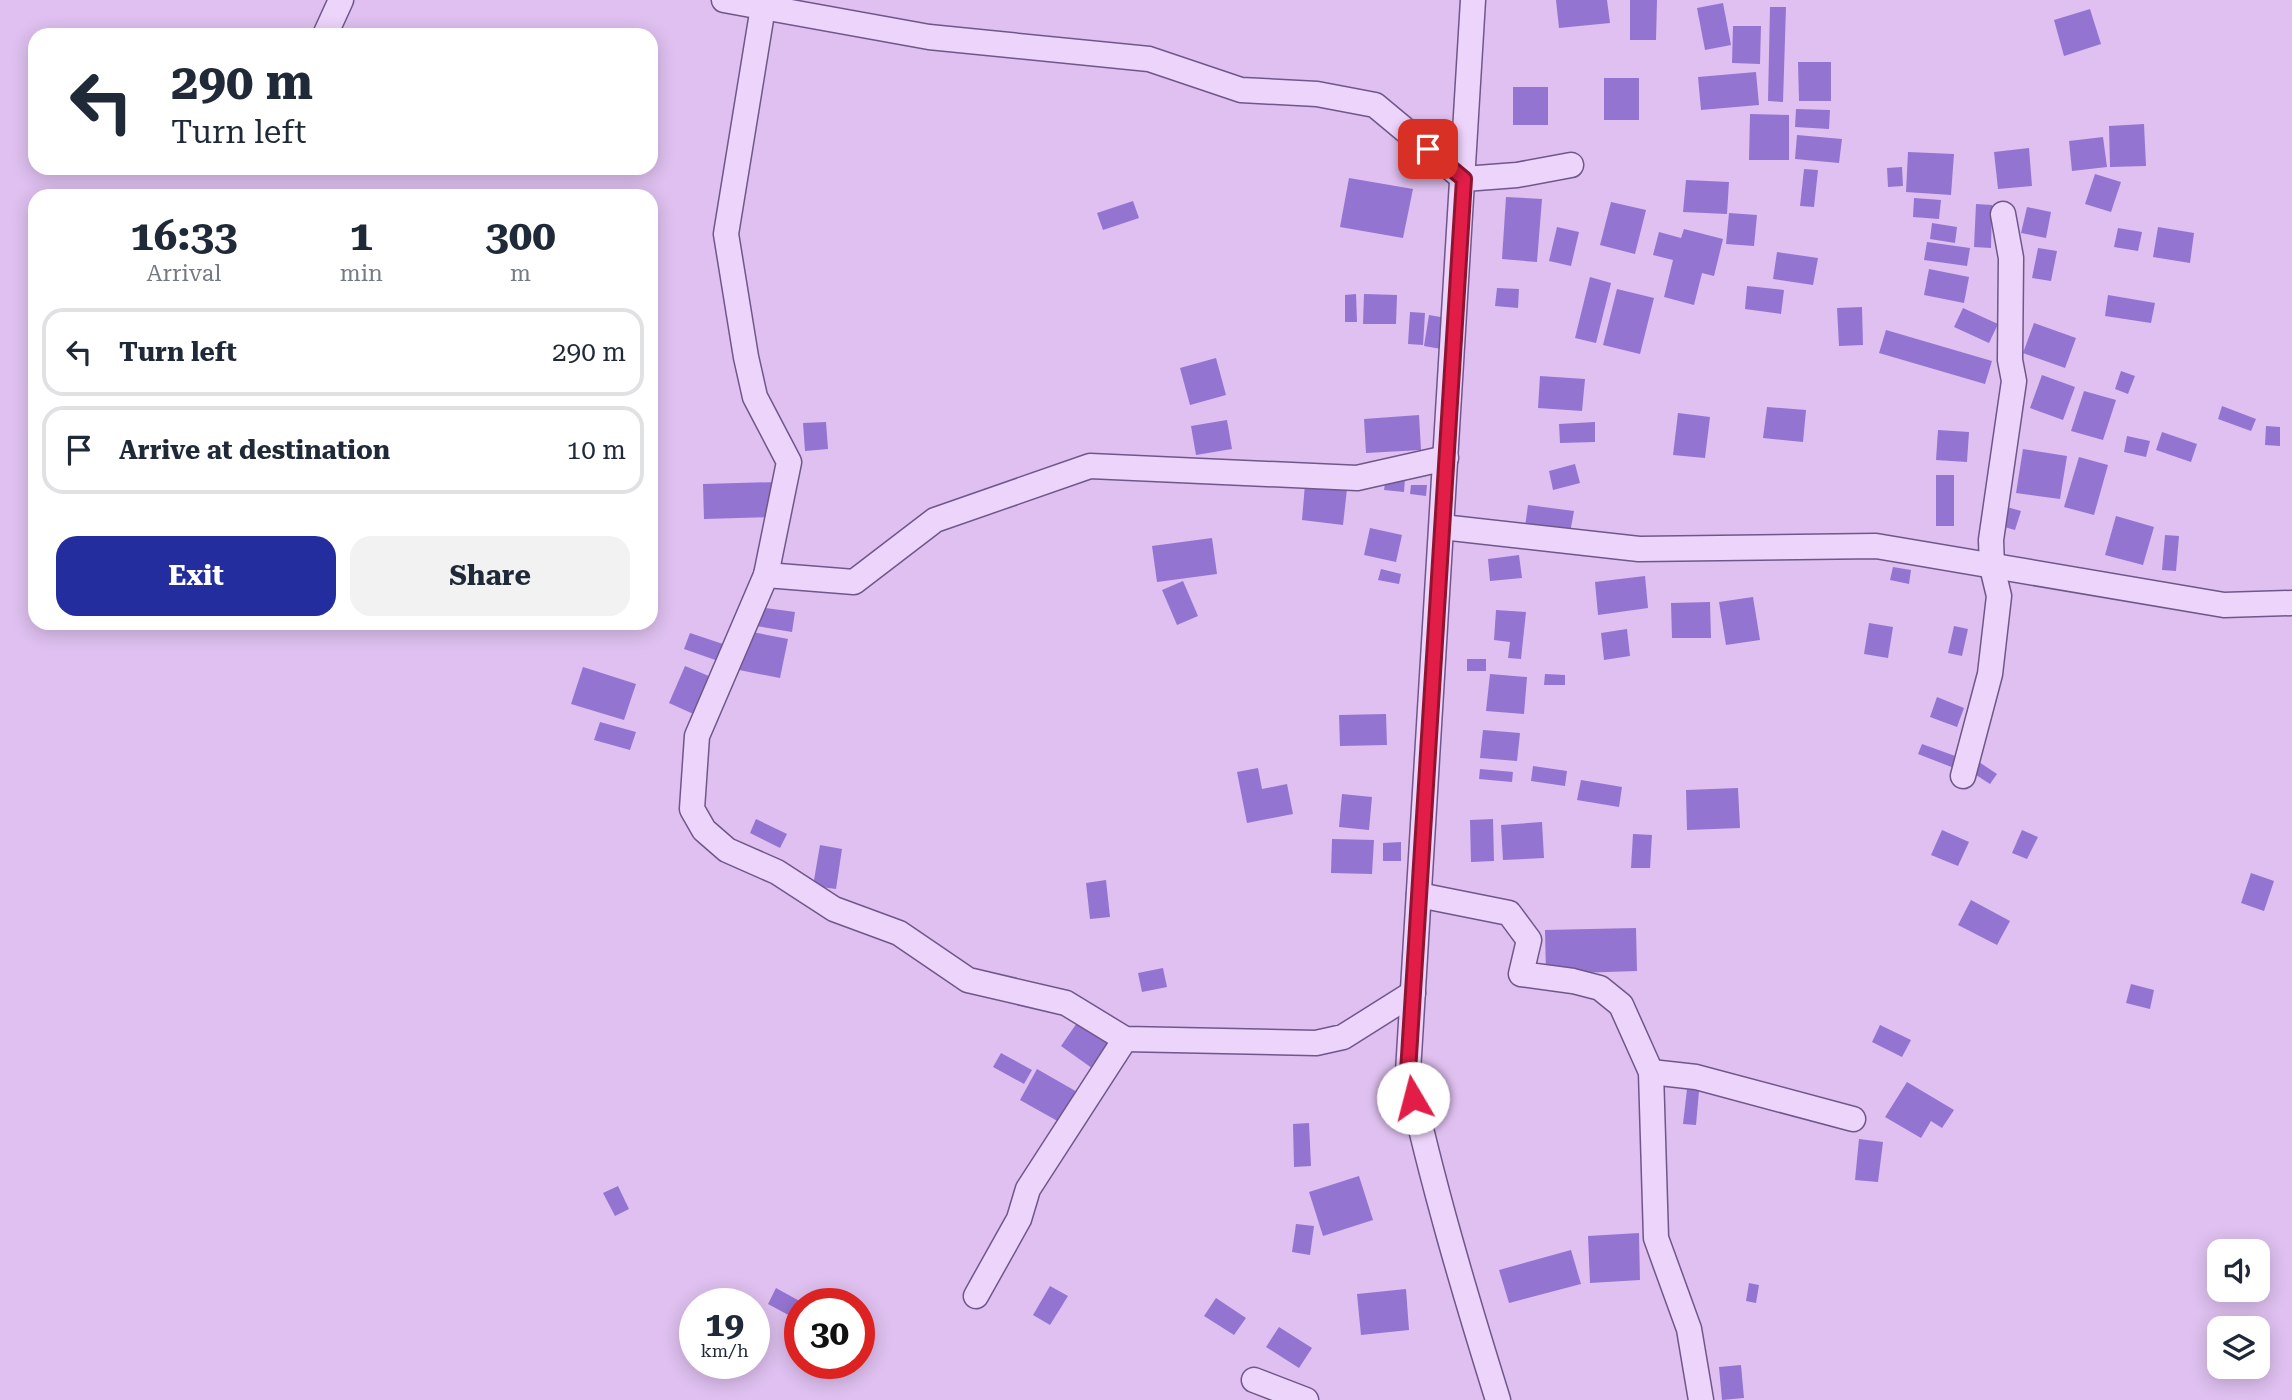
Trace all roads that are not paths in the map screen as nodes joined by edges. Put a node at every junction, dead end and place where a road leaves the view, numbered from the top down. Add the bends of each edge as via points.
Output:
1 (341, 0) edge
2 (724, 0) edge
3 (1473, 0) edge
4 (763, 7) junction
5 (328, 28) edge
6 (1571, 164) dead end
7 (1464, 179) junction
8 (2003, 214) dead end
9 (1446, 458) junction
10 (1442, 527) junction
11 (1992, 567) junction
12 (766, 575) junction
13 (2292, 603) edge
14 (1963, 776) dead end
15 (1419, 895) junction
16 (1413, 993) junction
17 (1125, 1039) junction
18 (1651, 1072) junction
19 (1853, 1119) dead end
20 (976, 1296) dead end
21 (1254, 1380) dead end
22 (1306, 1400) edge
23 (1498, 1400) edge
24 (1701, 1400) edge

1 - 5 street
2 - 4 street
3 - 7 street
4 - 7 street via 929,37 1149,59 1241,90 1317,94 1375,105
4 - 12 street via 726,234 755,397 789,462
6 - 7 street
7 - 9 street
8 - 11 street via 2011,258 2014,381 1991,540
9 - 10 street
9 - 12 street via 1357,478 1090,467 935,520 854,582
10 - 11 street via 1639,549 1876,547
10 - 15 street
11 - 13 street via 2224,605
11 - 14 street via 1998,596 1990,674
12 - 17 street via 697,736 692,809 704,830 727,850 777,872 834,909 899,933 968,980 1066,1003
15 - 16 street
15 - 18 street via 1509,913 1529,940 1521,974 1600,988 1621,1005
16 - 17 street via 1343,1037 1316,1043
16 - 23 street via 1408,1072 1449,1240
17 - 20 street via 1028,1189 1020,1219
18 - 19 street via 1696,1077
18 - 24 street via 1656,1238 1689,1329
21 - 22 street

